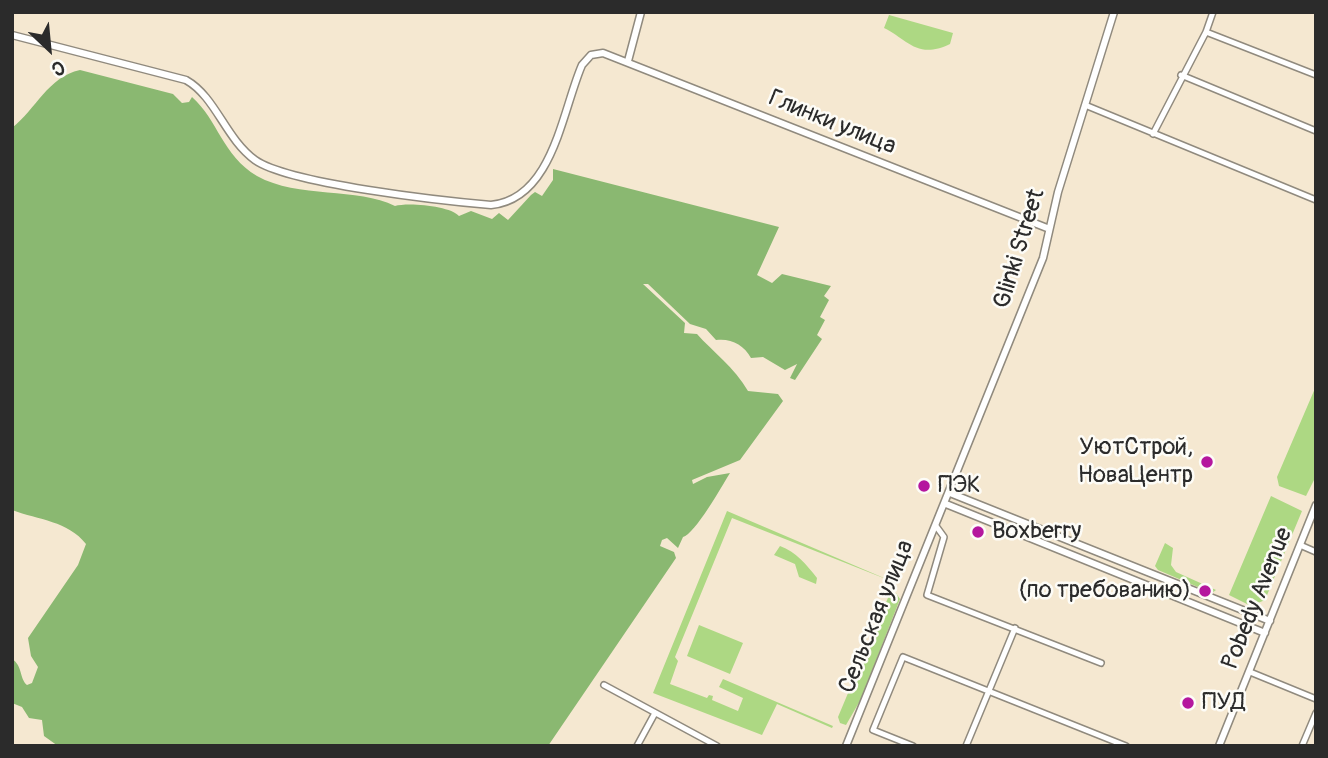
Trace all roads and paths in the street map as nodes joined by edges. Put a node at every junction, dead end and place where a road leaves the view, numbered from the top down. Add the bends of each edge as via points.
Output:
1 (641, 12) edge
2 (1114, 12) edge
3 (1213, 12) edge
4 (1206, 32) junction
5 (12, 35) edge
6 (628, 61) junction
7 (1181, 75) junction
8 (1316, 75) edge
9 (1085, 105) junction
10 (1316, 131) edge
11 (1153, 134) junction
12 (1316, 200) edge
13 (1047, 228) junction
14 (950, 493) junction
15 (946, 504) junction
16 (1316, 505) edge
17 (936, 526) junction
18 (1300, 545) junction
19 (1316, 552) edge
20 (1241, 610) junction
21 (1237, 621) junction
22 (1270, 621) junction
23 (1015, 628) junction
24 (1265, 633) junction
25 (1101, 663) dead end
26 (1250, 672) junction
27 (604, 685) dead end
28 (989, 690) junction
29 (1316, 699) edge
30 (655, 713) junction
31 (1316, 713) edge
32 (637, 746) edge
33 (717, 746) edge
34 (846, 746) edge
35 (913, 746) edge
36 (966, 746) edge
37 (1126, 746) edge
38 (1219, 746) edge
39 (1302, 746) edge

1 - 6 main road
2 - 9 main road, Glinki Street
3 - 4 street
4 - 7 street
4 - 8 street
5 - 6 main road, Глинки улица via 186,80 200,90 235,143 279,173 491,205 512,201 535,181 582,65 591,55 603,53
6 - 13 main road, Глинки улица
7 - 10 street
7 - 11 street
9 - 11 street
9 - 13 main road, Glinki Street
11 - 12 street
13 - 14 main road, Glinki Street via 1043,258
14 - 15 main road, Glinki Street
14 - 20 main road
15 - 17 main road, Сельская улица
15 - 21 main road
16 - 18 main road, Pobedy Avenue
17 - 23 street via 944,537 927,596
17 - 34 main road, Сельская улица
18 - 19 street
18 - 22 main road, Pobedy Avenue
20 - 21 street via 1244,618
20 - 22 main road
21 - 24 main road
22 - 24 main road, Pobedy Avenue
23 - 25 street
23 - 28 street
24 - 26 main road, Pobedy Avenue
26 - 29 street
26 - 38 main road, Pobedy Avenue
27 - 30 street
28 - 35 street via 903,657 873,730
28 - 36 street
28 - 37 street
30 - 32 street
30 - 33 street
31 - 39 street

